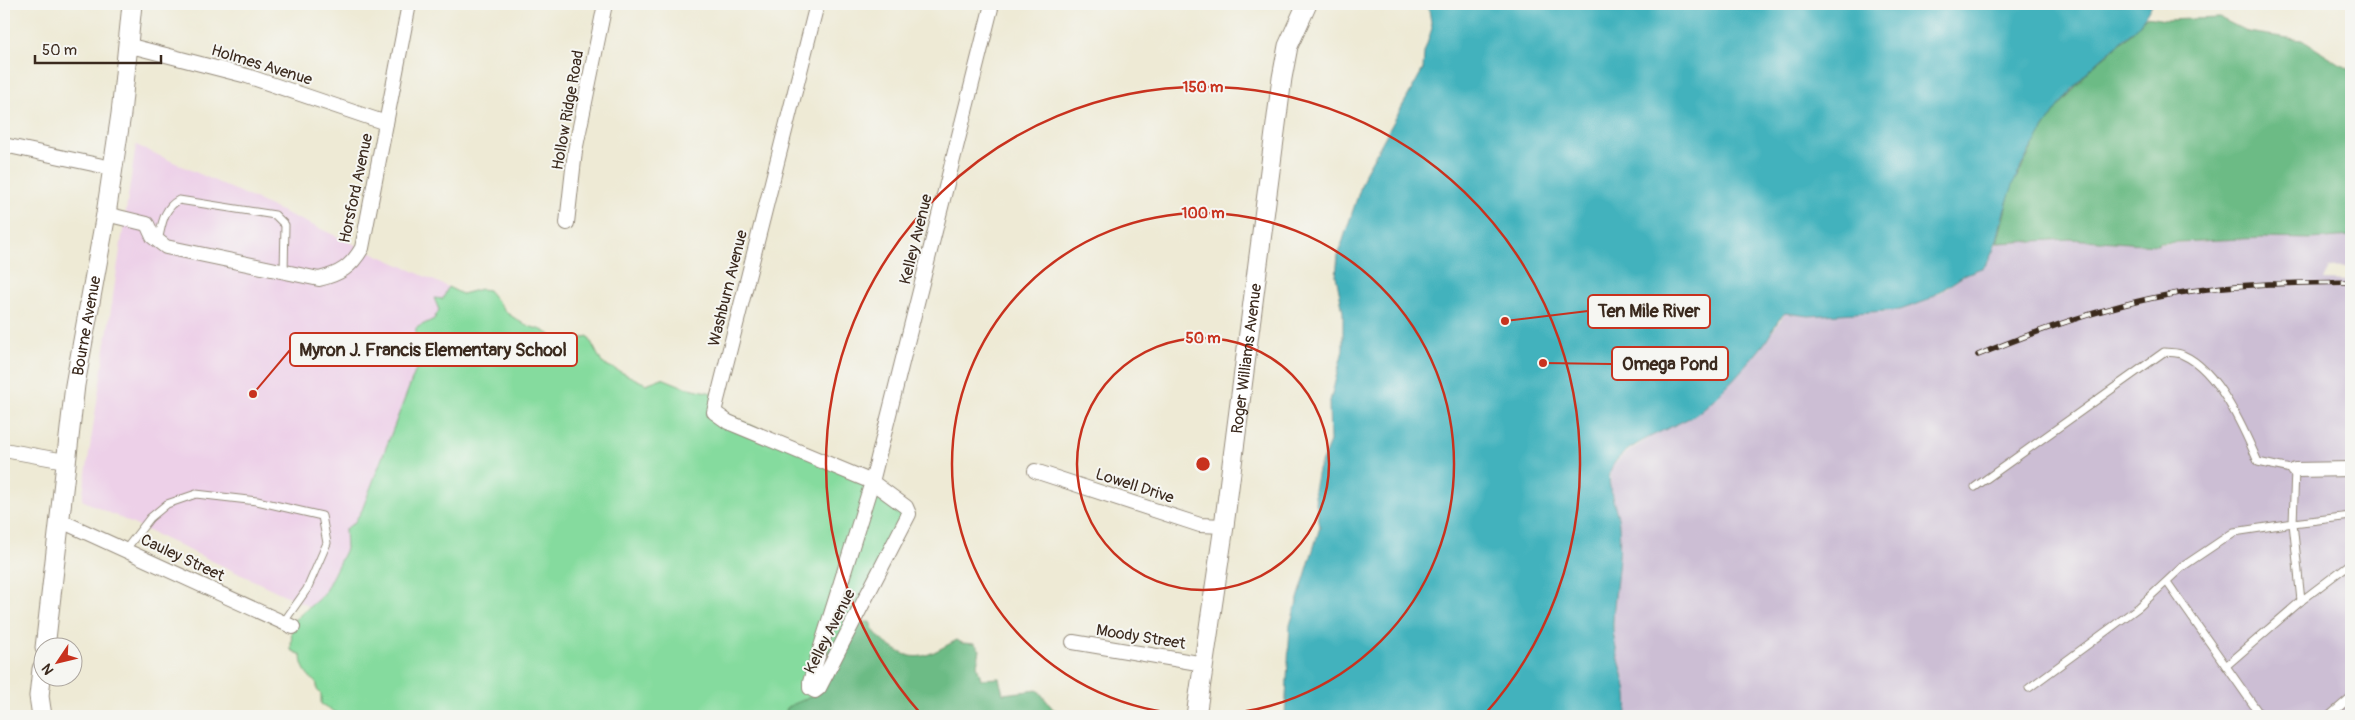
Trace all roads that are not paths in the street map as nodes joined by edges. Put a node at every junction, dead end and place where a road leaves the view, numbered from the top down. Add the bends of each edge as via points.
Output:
1 (132, 4) edge
2 (408, 4) edge
3 (605, 4) edge
4 (817, 4) edge
5 (992, 4) edge
6 (1299, 6) edge
7 (127, 45) junction
8 (386, 123) junction
9 (4, 145) edge
10 (112, 168) junction
11 (106, 214) junction
12 (567, 223) dead end
13 (158, 241) junction
14 (284, 272) junction
15 (4, 450) edge
16 (65, 461) junction
17 (2351, 469) edge
18 (2294, 470) junction
19 (1035, 471) dead end
20 (872, 482) junction
21 (1975, 487) dead end
22 (2351, 516) edge
23 (59, 520) junction
24 (2293, 523) junction
25 (1224, 526) junction
26 (126, 550) junction
27 (2351, 563) edge
28 (2167, 582) junction
29 (2301, 601) junction
30 (288, 625) joint
31 (46, 638) edge
32 (1073, 642) dead end
33 (1204, 664) junction
34 (2226, 666) junction
35 (40, 688) edge
36 (2029, 688) dead end
37 (2351, 697) edge
38 (42, 716) edge
39 (1196, 716) edge
40 (2261, 716) edge
41 (2329, 716) edge

1 - 7 main road, Bourne Avenue
2 - 8 street, Horsford Avenue
3 - 12 street, Hollow Ridge Road via 575,151
4 - 20 street, Washburn Avenue via 714,412 728,422
5 - 20 street, Kelley Avenue
6 - 25 main road, Roger Williams Avenue via 1282,78
7 - 8 street, Holmes Avenue via 247,76
7 - 10 main road, Bourne Avenue
8 - 14 street, Horsford Avenue via 362,248 356,259 337,275 319,279
9 - 10 street
10 - 11 main road, Bourne Avenue
11 - 13 street, Horsford Avenue via 147,224 153,238
11 - 16 main road, Bourne Avenue via 75,385
13 - 14 street, Horsford Avenue via 166,247
13 - 14 lane via 166,211 179,200 275,215 285,224
15 - 16 street
16 - 23 main road, Bourne Avenue
17 - 18 street
18 - 21 lane via 2258,462 2228,401 2200,365 2182,354 2164,352
18 - 24 lane
19 - 25 street, Lowell Drive via 1200,525
20 - 20 street, Kelley Avenue via 906,507 909,514 815,691 810,688 810,682
22 - 24 lane
23 - 26 street, Cauley Street
23 - 31 main road, Bourne Avenue
24 - 28 lane via 2234,532 2182,567
24 - 29 lane
25 - 33 main road, Roger Williams Avenue
26 - 30 street, Cauley Street
26 - 30 lane via 150,518 167,504 196,494 257,501 322,516 327,543 308,589
27 - 29 lane
28 - 34 lane
28 - 36 lane via 2139,607
29 - 34 lane
32 - 33 street, Moody Street
33 - 39 main road, Roger Williams Avenue
34 - 40 lane
35 - 38 main road
37 - 41 lane

